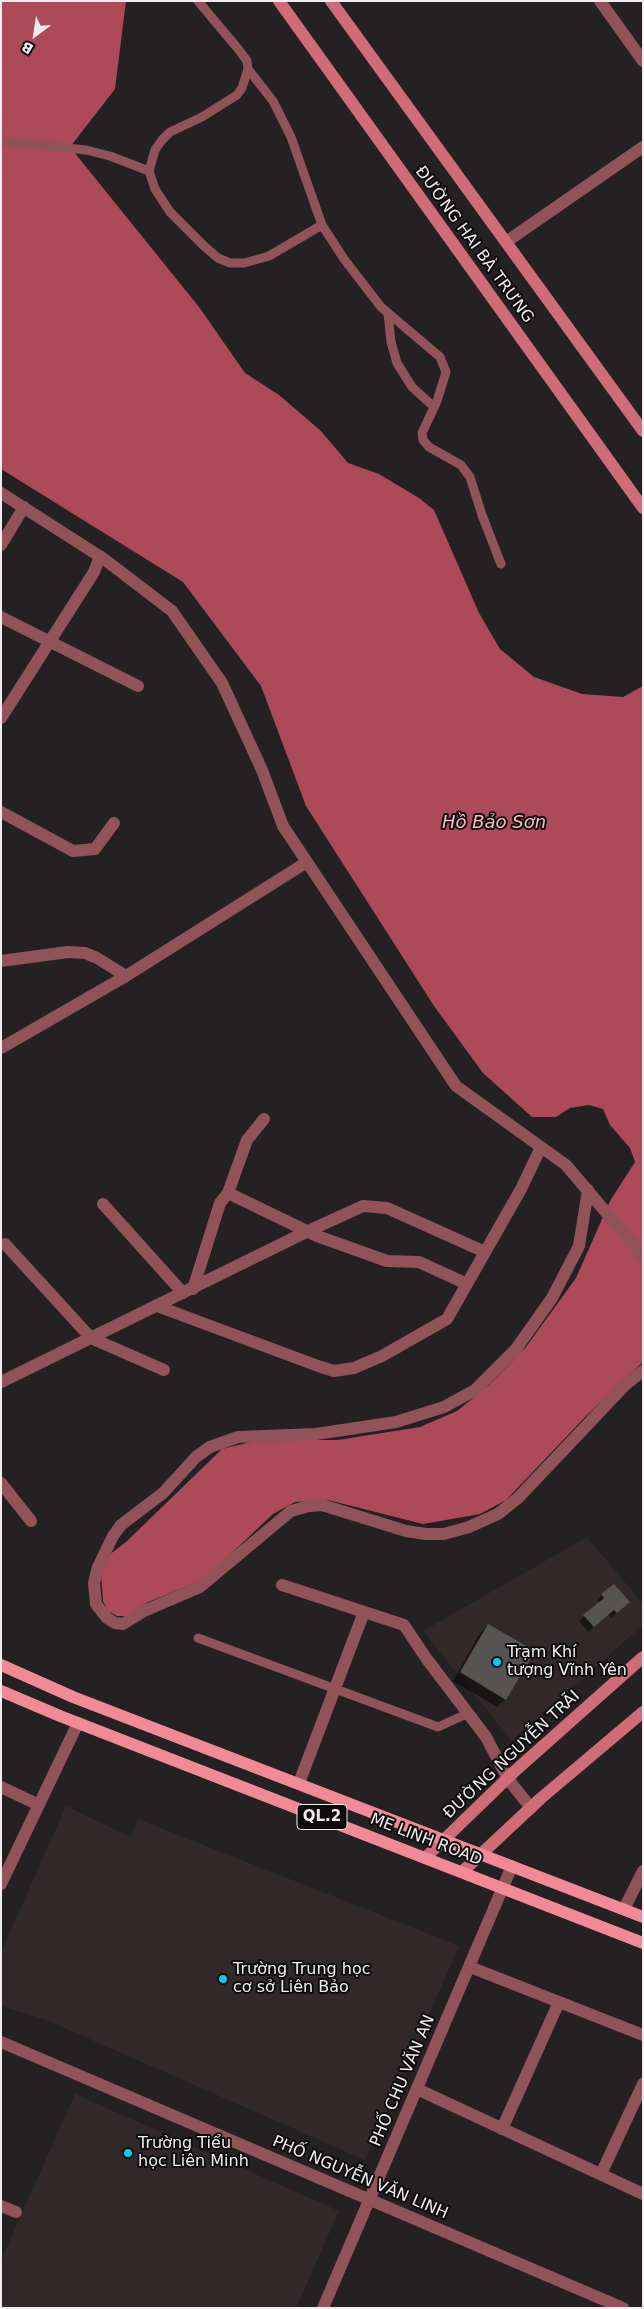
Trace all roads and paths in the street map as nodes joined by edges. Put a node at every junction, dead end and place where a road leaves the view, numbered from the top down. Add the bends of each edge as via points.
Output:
1 (198, 1) edge
2 (279, 1) edge
3 (331, 1) edge
4 (600, 1) edge
5 (643, 61) edge
6 (248, 69) junction
7 (1, 141) edge
8 (643, 147) edge
9 (149, 171) junction
10 (322, 225) junction
11 (506, 242) junction
12 (388, 313) junction
13 (434, 407) junction
14 (643, 431) edge
15 (1, 493) edge
16 (24, 507) junction
17 (643, 508) edge
18 (1, 545) edge
19 (100, 556) junction
20 (501, 564) dead end
21 (1, 617) edge
22 (49, 642) junction
23 (138, 686) dead end
24 (1, 718) edge
25 (1, 812) edge
26 (114, 823) dead end
27 (307, 862) junction
28 (1, 961) edge
29 (126, 976) junction
30 (1, 1048) edge
31 (264, 1119) dead end
32 (541, 1147) junction
33 (228, 1193) junction
34 (591, 1195) junction
35 (103, 1204) dead end
36 (306, 1232) junction
37 (5, 1244) dead end
38 (485, 1252) junction
39 (643, 1256) edge
40 (467, 1284) junction
41 (188, 1291) junction
42 (156, 1306) junction
43 (91, 1338) junction
44 (164, 1370) dead end
45 (643, 1371) edge
46 (1, 1382) edge
47 (1, 1483) edge
48 (31, 1521) dead end
49 (282, 1585) dead end
50 (364, 1612) junction
51 (198, 1638) dead end
52 (643, 1657) edge
53 (1, 1665) edge
54 (334, 1690) junction
55 (1, 1691) edge
56 (643, 1712) edge
57 (469, 1714) junction
58 (78, 1723) junction
59 (508, 1779) junction
60 (299, 1783) junction
61 (1, 1787) edge
62 (39, 1805) junction
63 (531, 1808) junction
64 (445, 1840) junction
65 (482, 1854) junction
66 (425, 1858) junction
67 (512, 1866) junction
68 (643, 1871) edge
69 (462, 1872) junction
70 (1, 1884) edge
71 (502, 1888) junction
72 (624, 1909) junction
73 (643, 1917) edge
74 (643, 1943) edge
75 (470, 1968) junction
76 (559, 2002) junction
77 (643, 2034) edge
78 (1, 2042) edge
79 (643, 2084) edge
80 (417, 2089) junction
81 (502, 2129) junction
82 (601, 2174) junction
83 (643, 2194) edge
84 (369, 2200) junction
85 (1, 2206) edge
86 (16, 2212) dead end
87 (323, 2308) edge
88 (623, 2308) edge

1 - 6 lane via 239,50 247,61
2 - 17 main road, ĐƯỜNG HAI BÀ TRƯNG
3 - 11 main road, ĐƯỜNG HAI BÀ TRƯNG
4 - 5 street
6 - 9 lane via 237,94 170,132 162,140 155,150
6 - 10 lane via 273,101 287,130
7 - 9 lane via 73,148 110,156
8 - 11 street
9 - 10 lane via 155,189 170,212 218,258 230,263 269,256
10 - 12 lane via 370,294
11 - 14 main road, ĐƯỜNG HAI BÀ TRƯNG
12 - 13 lane via 396,363 412,387
12 - 13 lane via 433,349 444,364 446,372
13 - 20 lane via 422,434 423,440 470,476
15 - 16 street
16 - 18 street
16 - 19 street
19 - 22 street via 94,572
19 - 27 street via 172,611 222,684 262,770 283,826
21 - 22 street
22 - 23 street
22 - 24 street
25 - 26 street via 73,851 96,848
27 - 29 street
27 - 32 street via 456,1086
28 - 29 street via 68,952 85,953
29 - 30 street
31 - 33 street via 247,1140
32 - 34 street via 566,1165
32 - 38 street
33 - 36 street
33 - 41 street via 220,1203
34 - 39 street
34 - 45 street via 578,1246 552,1298 516,1349 475,1390 444,1407 396,1422 316,1434 238,1437 210,1447 163,1493 121,1525 113,1536 96,1575 96,1604 107,1618 123,1624 200,1586 291,1511 309,1506 322,1505 426,1534 444,1534 469,1527 498,1514 518,1498 625,1385
35 - 41 street
36 - 38 street via 363,1206 387,1208
36 - 40 street via 388,1261 419,1262
36 - 41 street
37 - 43 street
38 - 40 street
40 - 42 street via 446,1319 382,1356 339,1371
41 - 42 street
42 - 43 street
43 - 44 street
43 - 46 street
47 - 48 street
49 - 50 street
50 - 54 street
50 - 57 street via 404,1624
51 - 54 lane
52 - 59 main road, ĐƯỜNG NGUYỄN TRÃI
53 - 60 main road, ME LINH ROAD / QL.2 via 73,1697
54 - 57 lane via 438,1727
54 - 60 street
55 - 58 main road, ME LINH ROAD / QL.2
56 - 63 main road
57 - 59 street via 486,1736
58 - 62 street
58 - 66 main road, ME LINH ROAD / QL.2
59 - 63 street
59 - 64 main road, ĐƯỜNG NGUYỄN TRÃI
60 - 64 main road, ME LINH ROAD / QL.2
61 - 62 street
62 - 70 street
63 - 65 main road
64 - 65 main road, ME LINH ROAD / QL.2
64 - 66 main road, ĐƯỜNG NGUYỄN TRÃI
65 - 67 main road, ME LINH ROAD / QL.2
65 - 69 main road
66 - 69 main road, ME LINH ROAD / QL.2
67 - 71 street, PHỐ CHU VĂN AN
67 - 72 main road, ME LINH ROAD / QL.2
68 - 72 street
69 - 71 main road, ME LINH ROAD / QL.2
71 - 74 main road, ME LINH ROAD / QL.2
71 - 75 street, PHỐ CHU VĂN AN
72 - 73 main road, ME LINH ROAD / QL.2
75 - 76 street
75 - 80 street, PHỐ CHU VĂN AN
76 - 77 street
76 - 81 street
78 - 84 street, PHỐ NGUYỄN VĂN LINH
79 - 82 street
80 - 81 street
80 - 84 street, PHỐ CHU VĂN AN
81 - 82 street
82 - 83 street
84 - 87 street, PHỐ CHU VĂN AN
84 - 88 street, PHỐ NGUYỄN VĂN LINH
85 - 86 street

